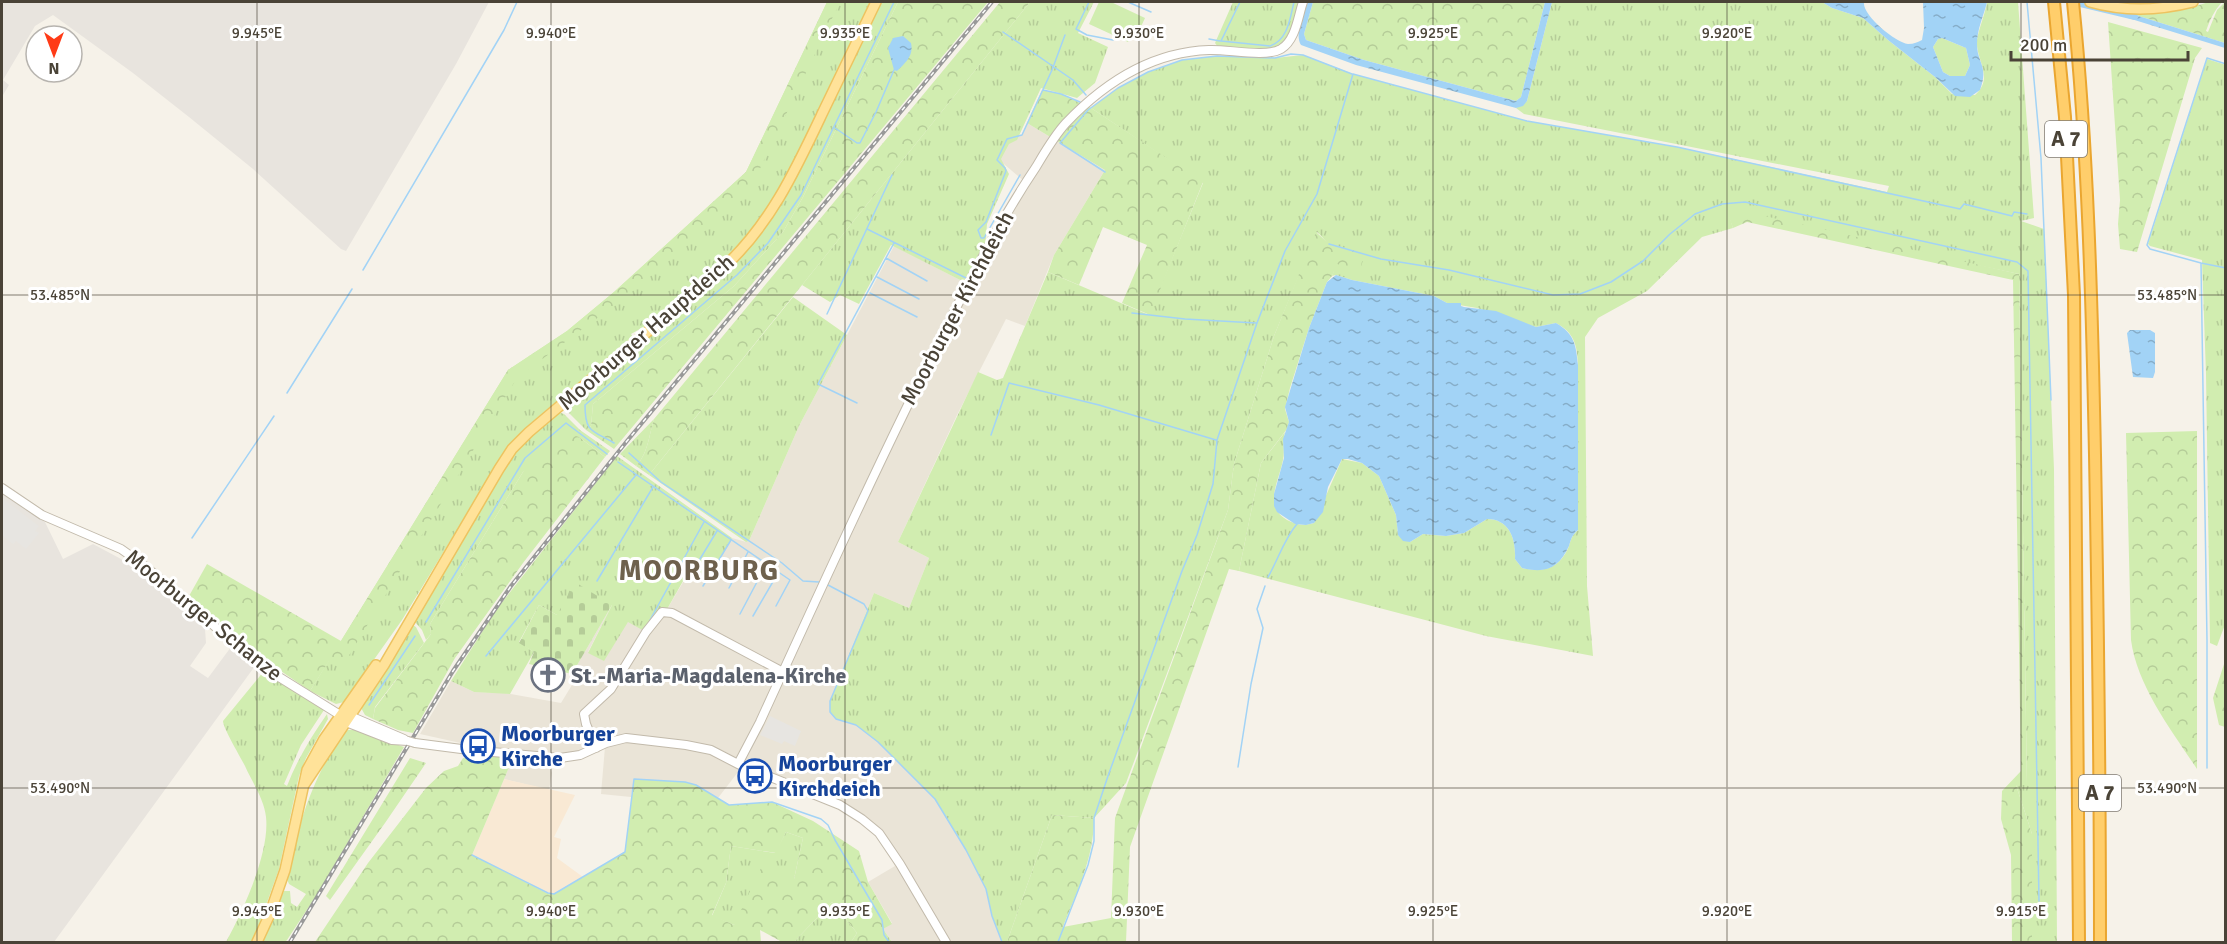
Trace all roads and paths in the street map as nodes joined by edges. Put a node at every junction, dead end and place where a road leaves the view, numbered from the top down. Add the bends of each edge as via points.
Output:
1 (876, 2) edge
2 (1303, 2) edge
3 (2093, 2) edge
4 (2193, 2) edge
5 (2055, 3) edge
6 (2074, 6) edge
7 (2, 488) edge
8 (783, 672) junction
9 (345, 717) junction
10 (596, 748) junction
11 (738, 764) junction
12 (257, 942) edge
13 (946, 942) edge
14 (2079, 942) edge
15 (2100, 942) edge

1 - 9 main road, Moorburger Hauptdeich via 794,174 764,223 723,268 518,443 384,665
2 - 8 street, Moorburger Kirchdeich via 1289,42 1281,49 1209,50 1160,59 1122,76 1086,103 1058,132 999,226 895,427
3 - 4 main road via 2134,10
5 - 14 highway, A 7 via 2074,295
6 - 15 highway, A 7 via 2086,173 2093,369
7 - 9 street, Moorburger Schanze via 42,515 121,549 243,651
8 - 10 street via 666,611 646,632 611,690 584,714
8 - 11 street, Moorburger Kirchdeich
9 - 10 street, Moorburger Schanze via 411,742 469,750 560,758
9 - 12 main road, Moorburger Hauptdeich via 307,770 281,884
10 - 11 street, Moorburger Schanze via 618,739 653,741 705,748
11 - 13 street, Moorburger Schanze via 840,805 872,827 900,864

